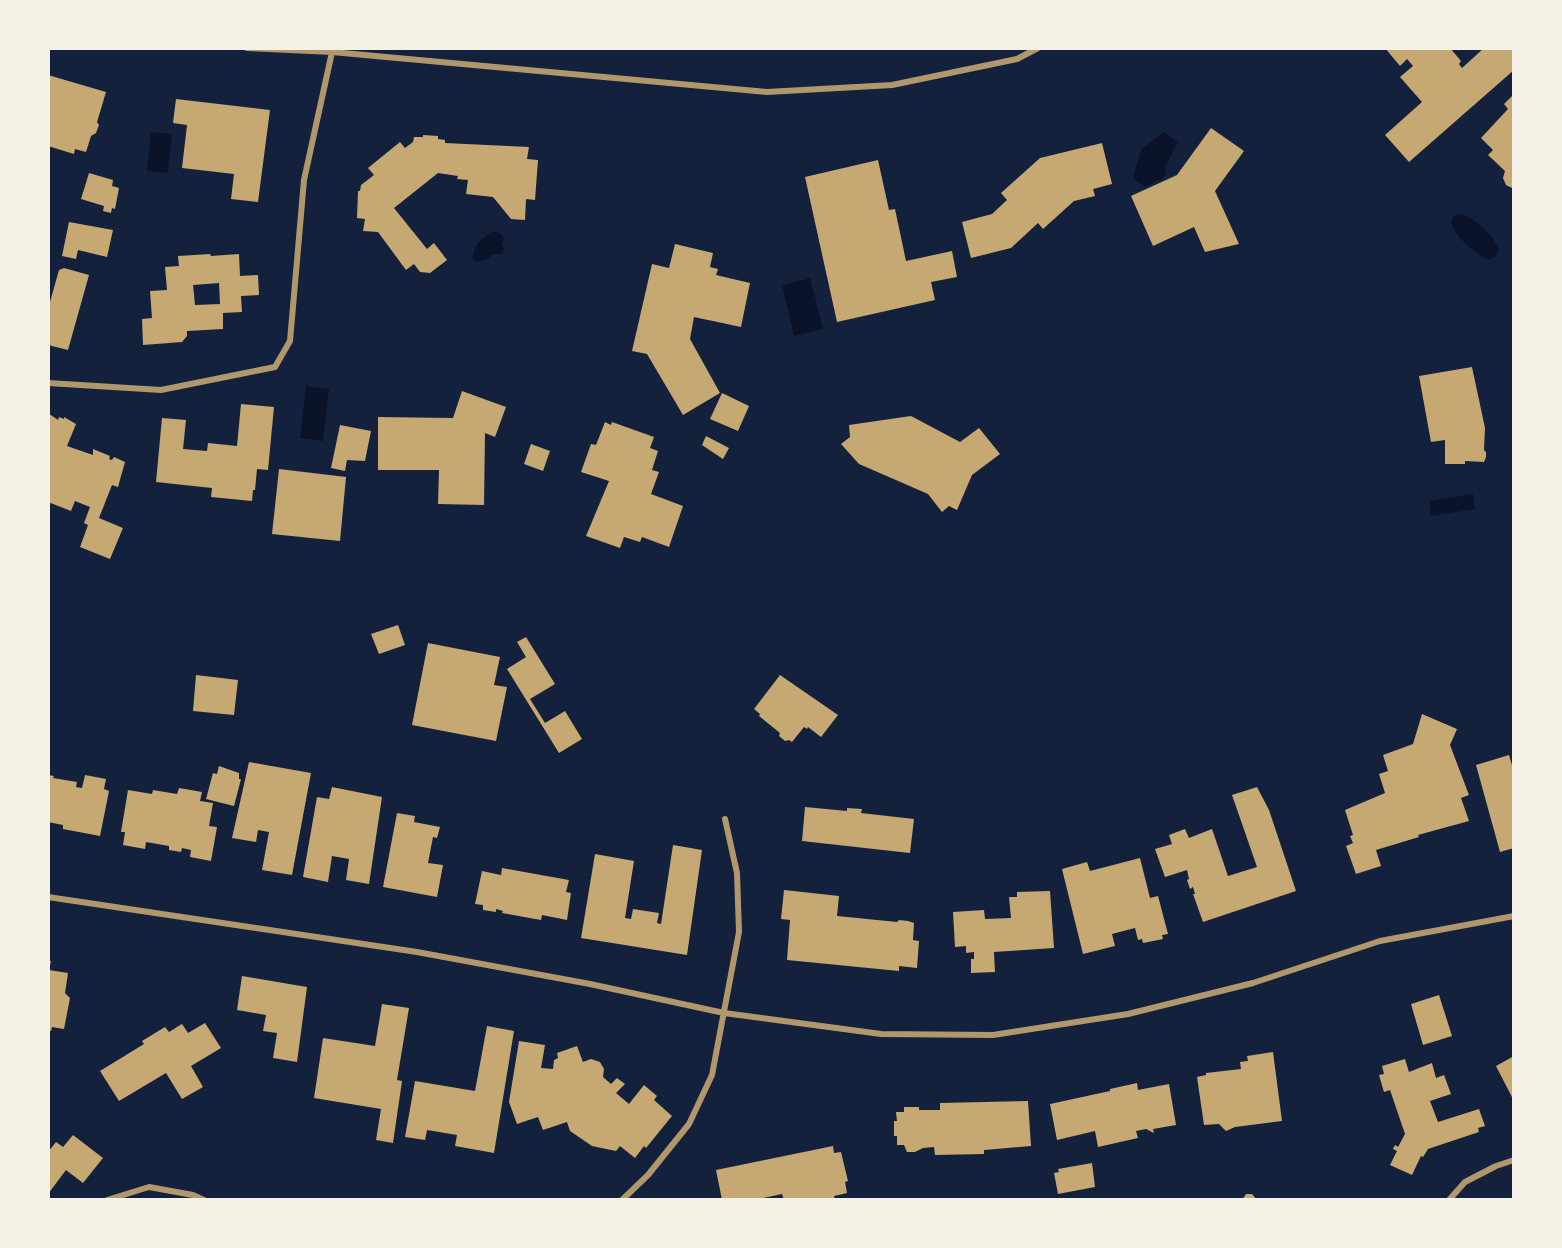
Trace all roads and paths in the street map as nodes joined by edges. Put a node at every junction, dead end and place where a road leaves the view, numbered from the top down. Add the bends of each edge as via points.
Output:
1 (247, 48) edge
2 (1038, 48) edge
3 (332, 52) junction
4 (48, 383) edge
5 (725, 819) dead end
6 (48, 897) edge
7 (1514, 916) edge
8 (724, 1013) junction
9 (1514, 1160) edge
10 (107, 1200) edge
11 (204, 1200) edge
12 (622, 1200) edge
13 (1449, 1200) edge

1 - 3 street
2 - 3 street via 1017,59 892,85 767,92
3 - 4 street via 304,180 290,341 275,367 161,390
5 - 8 street via 737,873 739,932
6 - 8 street via 417,952
7 - 8 street via 1380,941 1253,983 1128,1014 993,1035 881,1034
8 - 12 street via 712,1075 689,1124
9 - 13 street via 1465,1182
10 - 11 street via 149,1187

